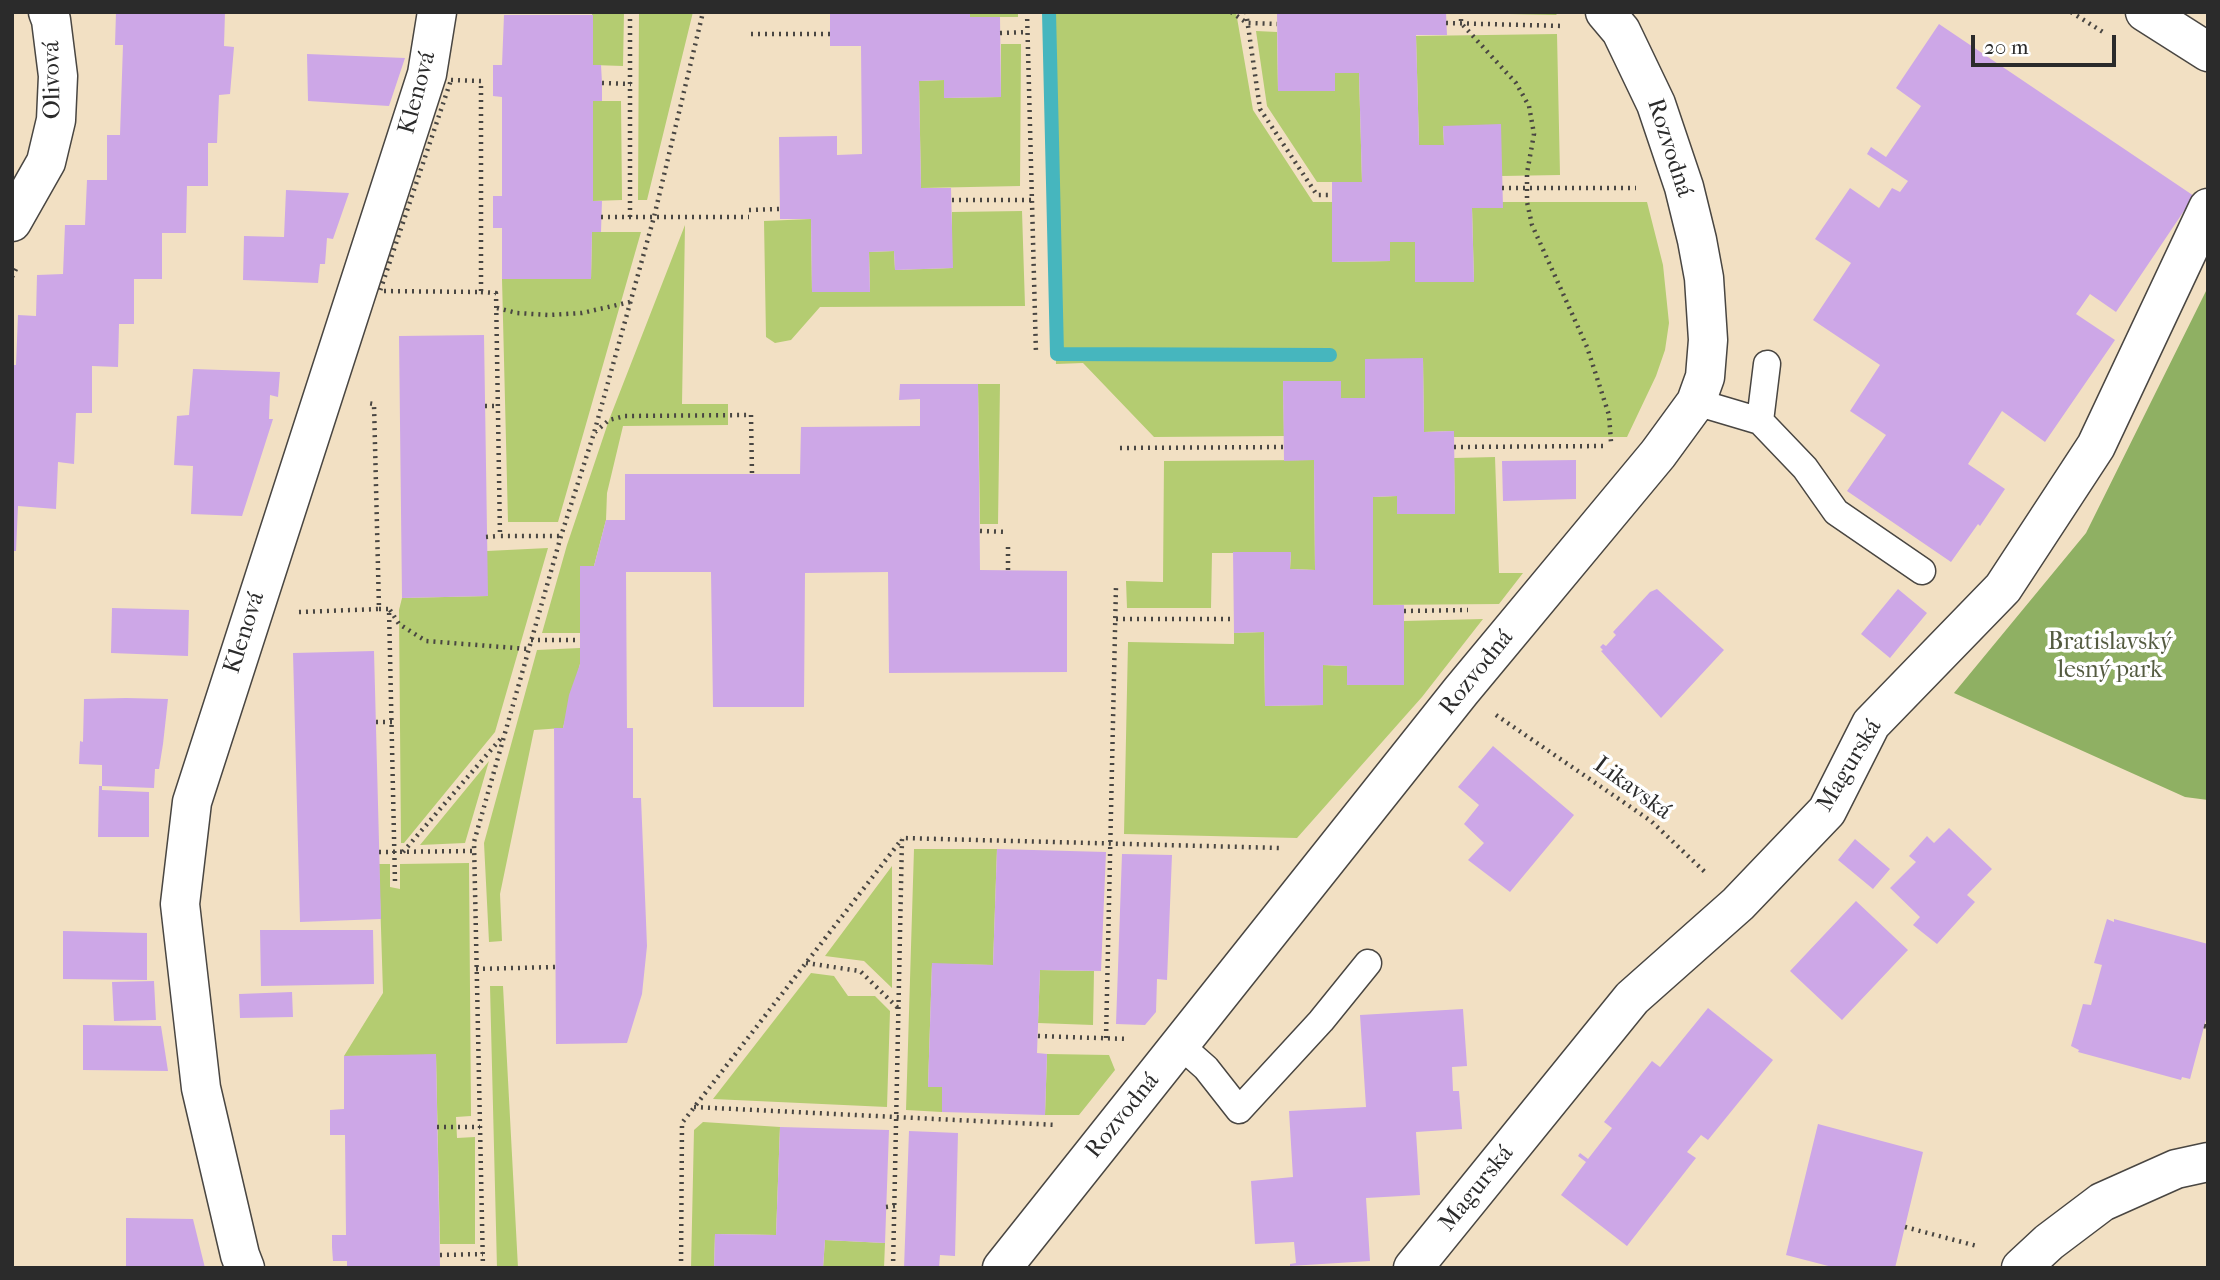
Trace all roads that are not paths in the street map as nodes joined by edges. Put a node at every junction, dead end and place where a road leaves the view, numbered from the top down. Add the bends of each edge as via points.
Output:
1 (48, 12) edge
2 (437, 12) edge
3 (1605, 12) edge
4 (2145, 12) edge
5 (2208, 52) edge
6 (2208, 208) edge
7 (12, 222) edge
8 (1767, 364) dead end
9 (1696, 402) junction
10 (1760, 421) junction
11 (1922, 571) dead end
12 (1368, 963) dead end
13 (1180, 1045) junction
14 (2208, 1162) edge
15 (246, 1268) edge
16 (1002, 1268) edge
17 (1413, 1268) edge
18 (2021, 1268) edge

1 - 7 street, Olivová via 58,76 56,120 46,162
2 - 15 street, Klenová via 427,74 192,802 180,904 201,1088
3 - 9 street, Rozvodná via 1621,32 1656,104 1690,213 1704,278 1709,340 1705,377
4 - 5 street
6 - 17 street, Magurská via 2096,446 2003,588 1871,724 1827,811 1738,904 1632,998
8 - 10 lane
9 - 10 lane
9 - 13 street, Rozvodná
10 - 11 lane via 1805,468 1836,512
12 - 13 lane via 1239,1110 1206,1068
13 - 16 street, Rozvodná
14 - 18 street via 2176,1169 2102,1202

